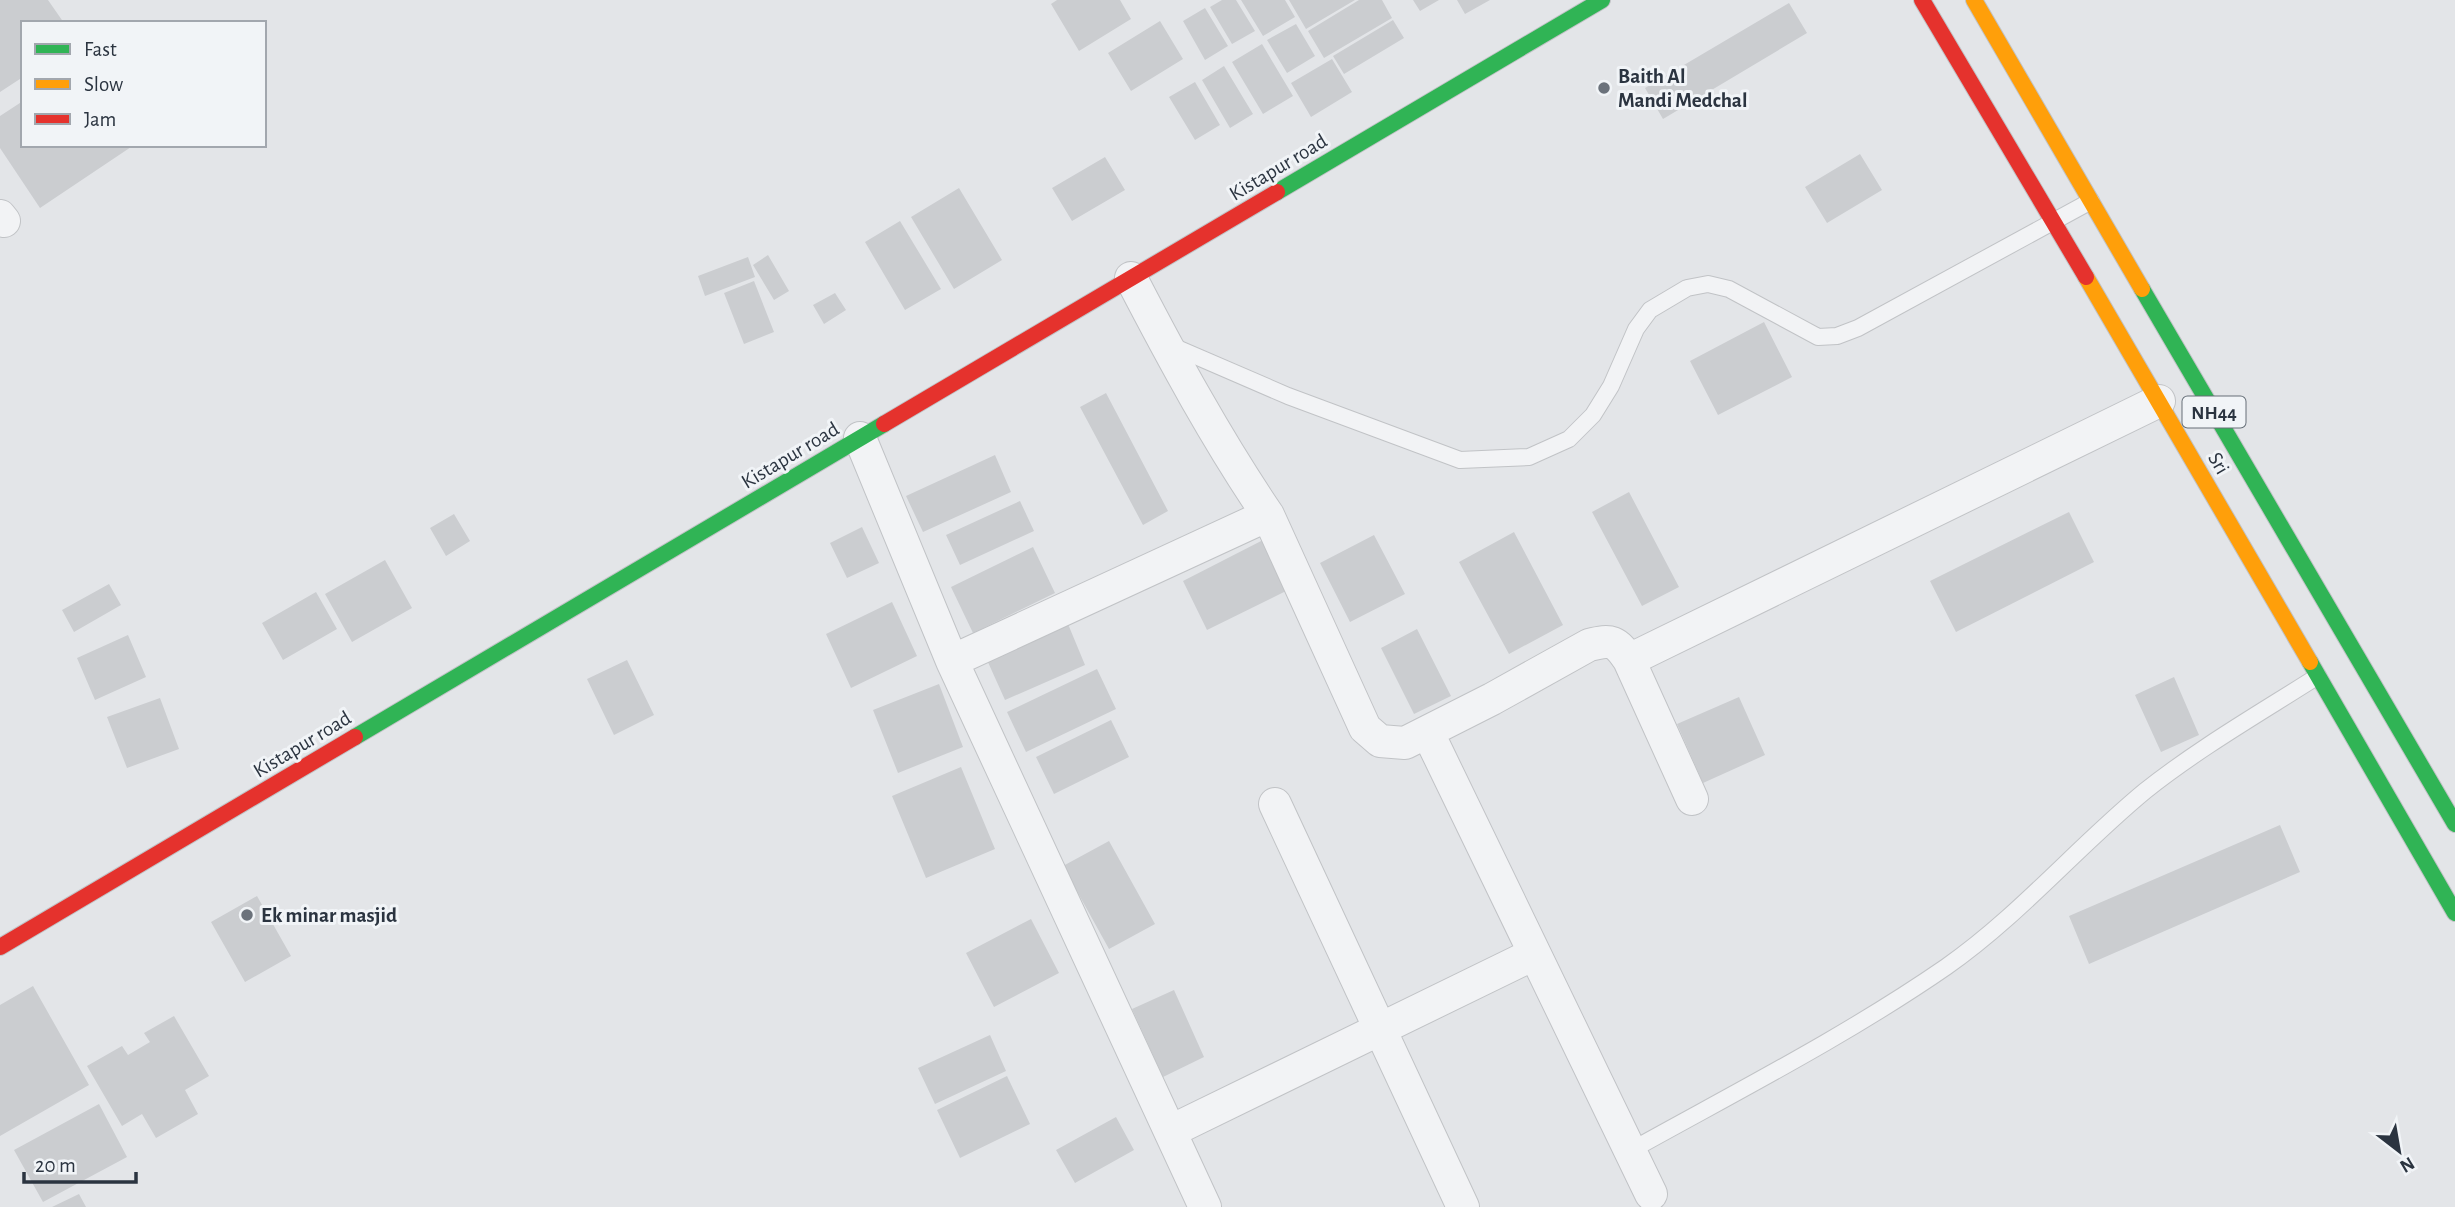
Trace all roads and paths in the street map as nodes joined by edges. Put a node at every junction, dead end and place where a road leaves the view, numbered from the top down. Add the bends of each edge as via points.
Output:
1 (1602, 0) edge
2 (1922, 0) edge
3 (1974, 0) edge
4 (2091, 201) junction
5 (2053, 222) junction
6 (1131, 278) junction
7 (1164, 342) junction
8 (2158, 401) junction
9 (860, 438) junction
10 (1268, 515) junction
11 (1629, 660) junction
12 (952, 661) junction
13 (2318, 676) junction
14 (1428, 733) junction
15 (1692, 799) dead end
16 (1275, 804) dead end
17 (2455, 824) edge
18 (2455, 913) edge
19 (0, 947) edge
20 (1534, 954) junction
21 (1380, 1030) junction
22 (1171, 1131) junction
23 (1630, 1151) junction
24 (1651, 1194) dead end
25 (1205, 1207) edge
26 (1463, 1207) edge

1 - 6 main road, Kistapur road
2 - 5 main road, Sri / NH44
3 - 4 main road, NH44
4 - 5 lane
4 - 17 main road, NH44
5 - 7 lane via 1837,336 1818,337 1729,289 1708,284 1687,288 1650,310 1636,328 1593,415 1569,439 1529,457 1460,460 1288,396
5 - 8 main road, Sri / NH44
6 - 7 street
6 - 9 main road, Kistapur road
7 - 10 street
8 - 11 street
8 - 13 main road, Sri / NH44
9 - 12 street
9 - 19 main road, Kistapur road
10 - 12 street
10 - 14 street via 1365,728 1380,741 1405,743
11 - 14 street via 1619,646 1605,640 1589,645
11 - 15 street
12 - 22 street
13 - 18 main road, Sri / NH44
13 - 23 lane via 2145,791 1996,929 1947,966 1866,1019
14 - 20 street
16 - 21 street
20 - 21 street
20 - 23 street
21 - 22 street
21 - 26 street
22 - 25 street
23 - 24 street

